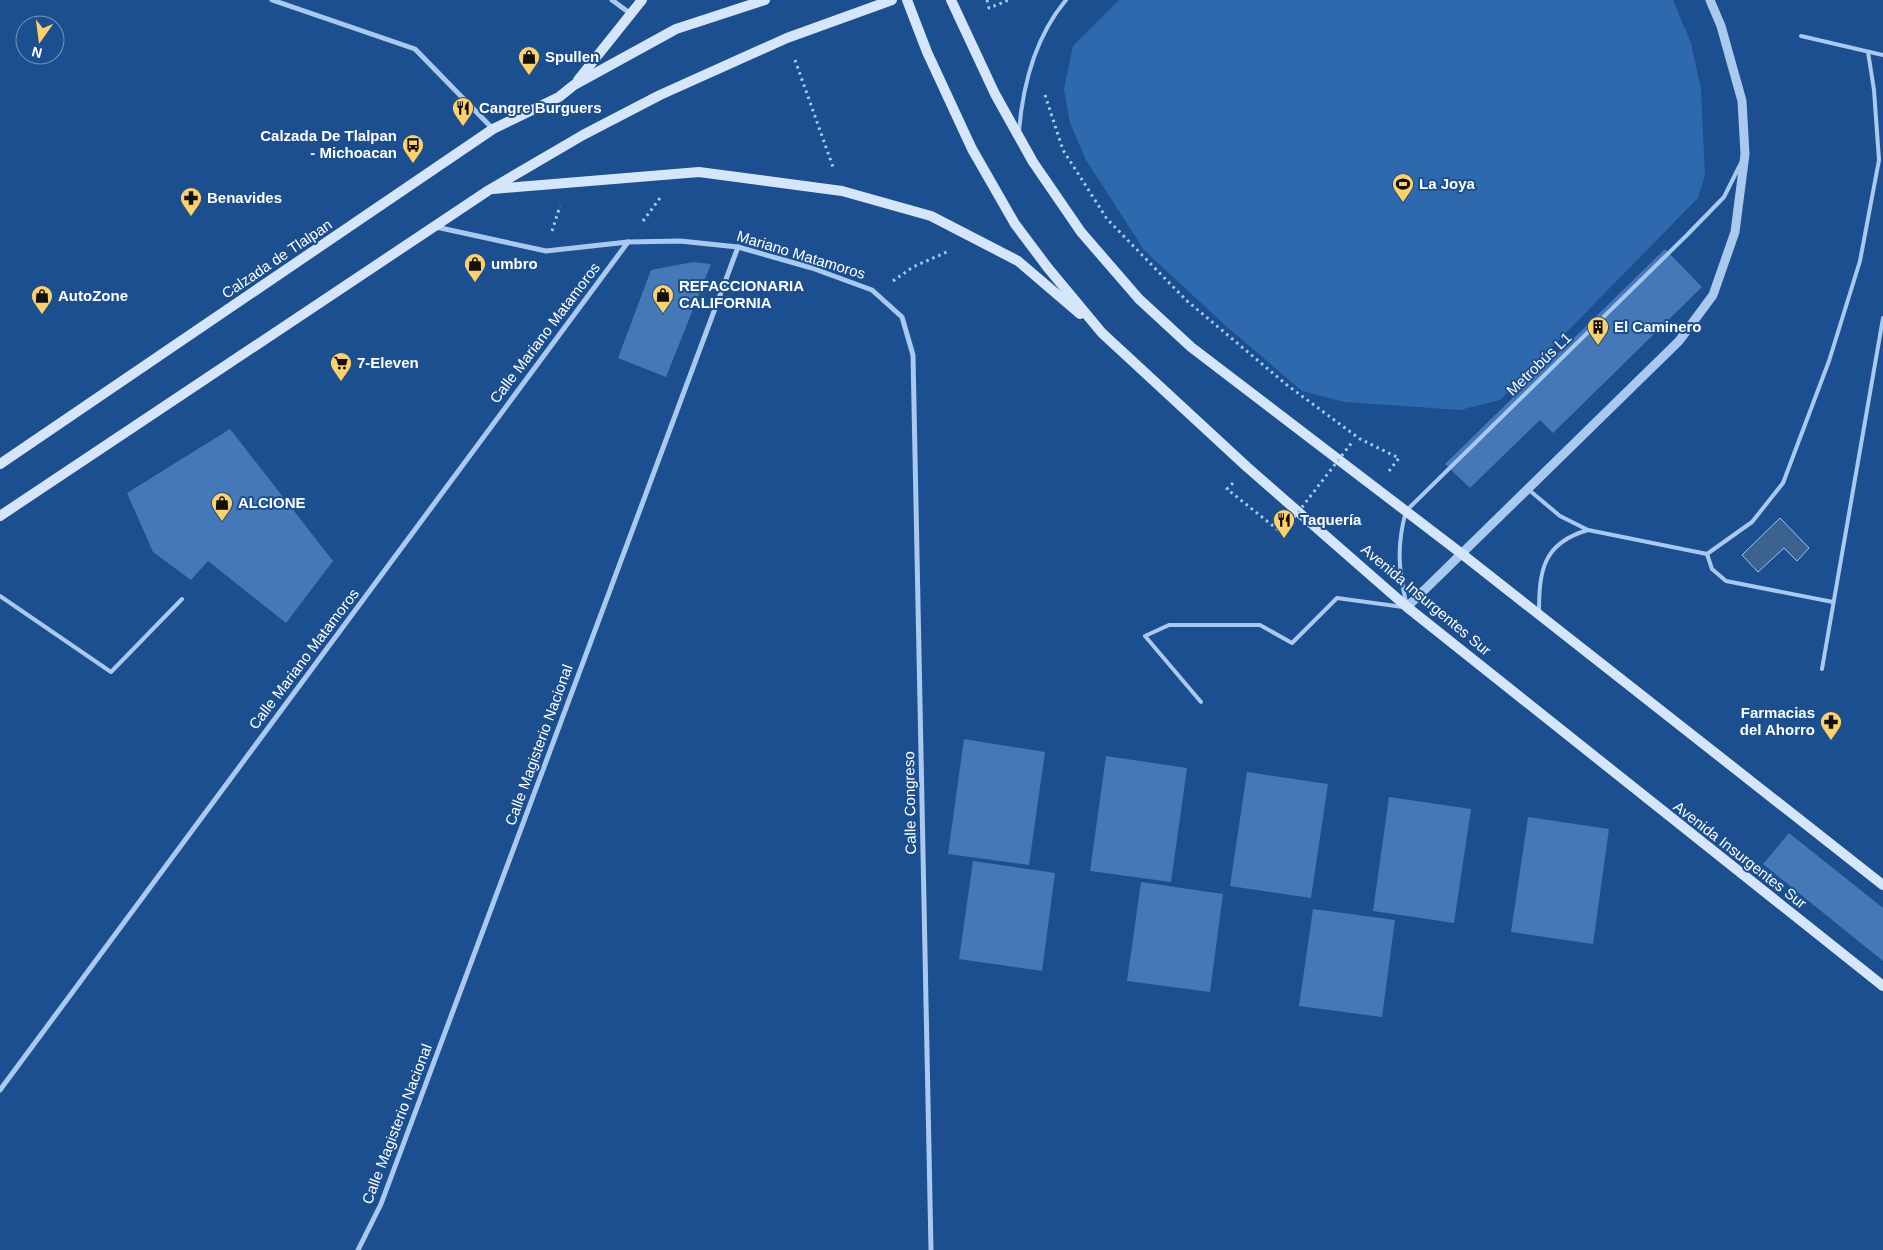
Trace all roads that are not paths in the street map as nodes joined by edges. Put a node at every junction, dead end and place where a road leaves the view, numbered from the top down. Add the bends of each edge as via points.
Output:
1 (272, 0) edge
2 (612, 0) edge
3 (642, 0) edge
4 (765, 0) edge
5 (892, 0) edge
6 (907, 0) edge
7 (951, 0) edge
8 (1066, 0) edge
9 (1710, 0) edge
10 (631, 14) junction
11 (1801, 36) dead end
12 (1868, 52) junction
13 (1883, 55) edge
14 (574, 85) junction
15 (493, 129) junction
16 (1019, 138) junction
17 (1745, 154) junction
18 (489, 190) junction
19 (436, 227) junction
20 (628, 242) junction
21 (738, 247) junction
22 (1883, 318) edge
23 (1102, 333) junction
24 (913, 355) joint
25 (0, 464) edge
26 (1528, 489) junction
27 (1406, 511) junction
28 (0, 516) edge
29 (1576, 525) junction
30 (1588, 530) junction
31 (1575, 535) junction
32 (1462, 554) junction
33 (1707, 554) junction
34 (0, 596) edge
35 (182, 599) dead end
36 (1834, 602) junction
37 (1407, 607) junction
38 (1539, 616) junction
39 (1822, 669) dead end
40 (1201, 702) dead end
41 (1883, 885) edge
42 (1883, 986) edge
43 (0, 1090) edge
44 (358, 1250) edge
45 (931, 1250) edge

1 - 15 street via 415,50
2 - 10 street
3 - 10 main road
4 - 14 main road via 676,29
5 - 18 main road via 787,38 660,95
6 - 23 main road, Avenida Insurgentes Sur via 972,150 1015,224
7 - 16 main road
8 - 16 lane via 1044,30 1036,50 1021,104
9 - 17 street via 1721,26 1742,100
10 - 14 main road
11 - 12 lane
12 - 13 lane
12 - 33 lane via 1879,160 1860,261 1829,361 1783,482 1752,522
14 - 15 main road, Calzada de Tlalpan via 559,97
15 - 25 main road, Calzada de Tlalpan
16 - 27 main road via 1058,201 1138,299 1192,347
17 - 26 street via 1735,232 1713,295 1680,342
17 - 27 lane, Metrobús L1 via 1724,197
18 - 19 main road
18 - 23 main road via 699,172 842,191 931,216 1018,261
19 - 20 street, Mariano Matamoros via 546,251
19 - 28 main road
20 - 21 street, Mariano Matamoros via 680,240
20 - 43 street, Calle Mariano Matamoros
21 - 24 street, Mariano Matamoros via 812,268 876,293 902,317
21 - 44 street, Calle Magisterio Nacional via 381,1204
22 - 36 lane
23 - 37 main road, Avenida Insurgentes Sur
24 - 45 street, Calle Congreso
26 - 29 lane via 1543,504
26 - 32 street
27 - 32 main road
27 - 37 lane, Metrobús L1 via 1399,535 1399,563
29 - 30 lane
29 - 31 lane
30 - 31 lane
30 - 33 lane
31 - 38 lane via 1548,555 1539,587
32 - 37 street
32 - 38 main road
33 - 36 lane via 1712,569 1726,581
34 - 35 lane via 111,672
36 - 39 lane
37 - 40 lane via 1337,598 1292,643 1260,626 1169,625 1145,636
37 - 42 main road, Avenida Insurgentes Sur
38 - 41 main road

